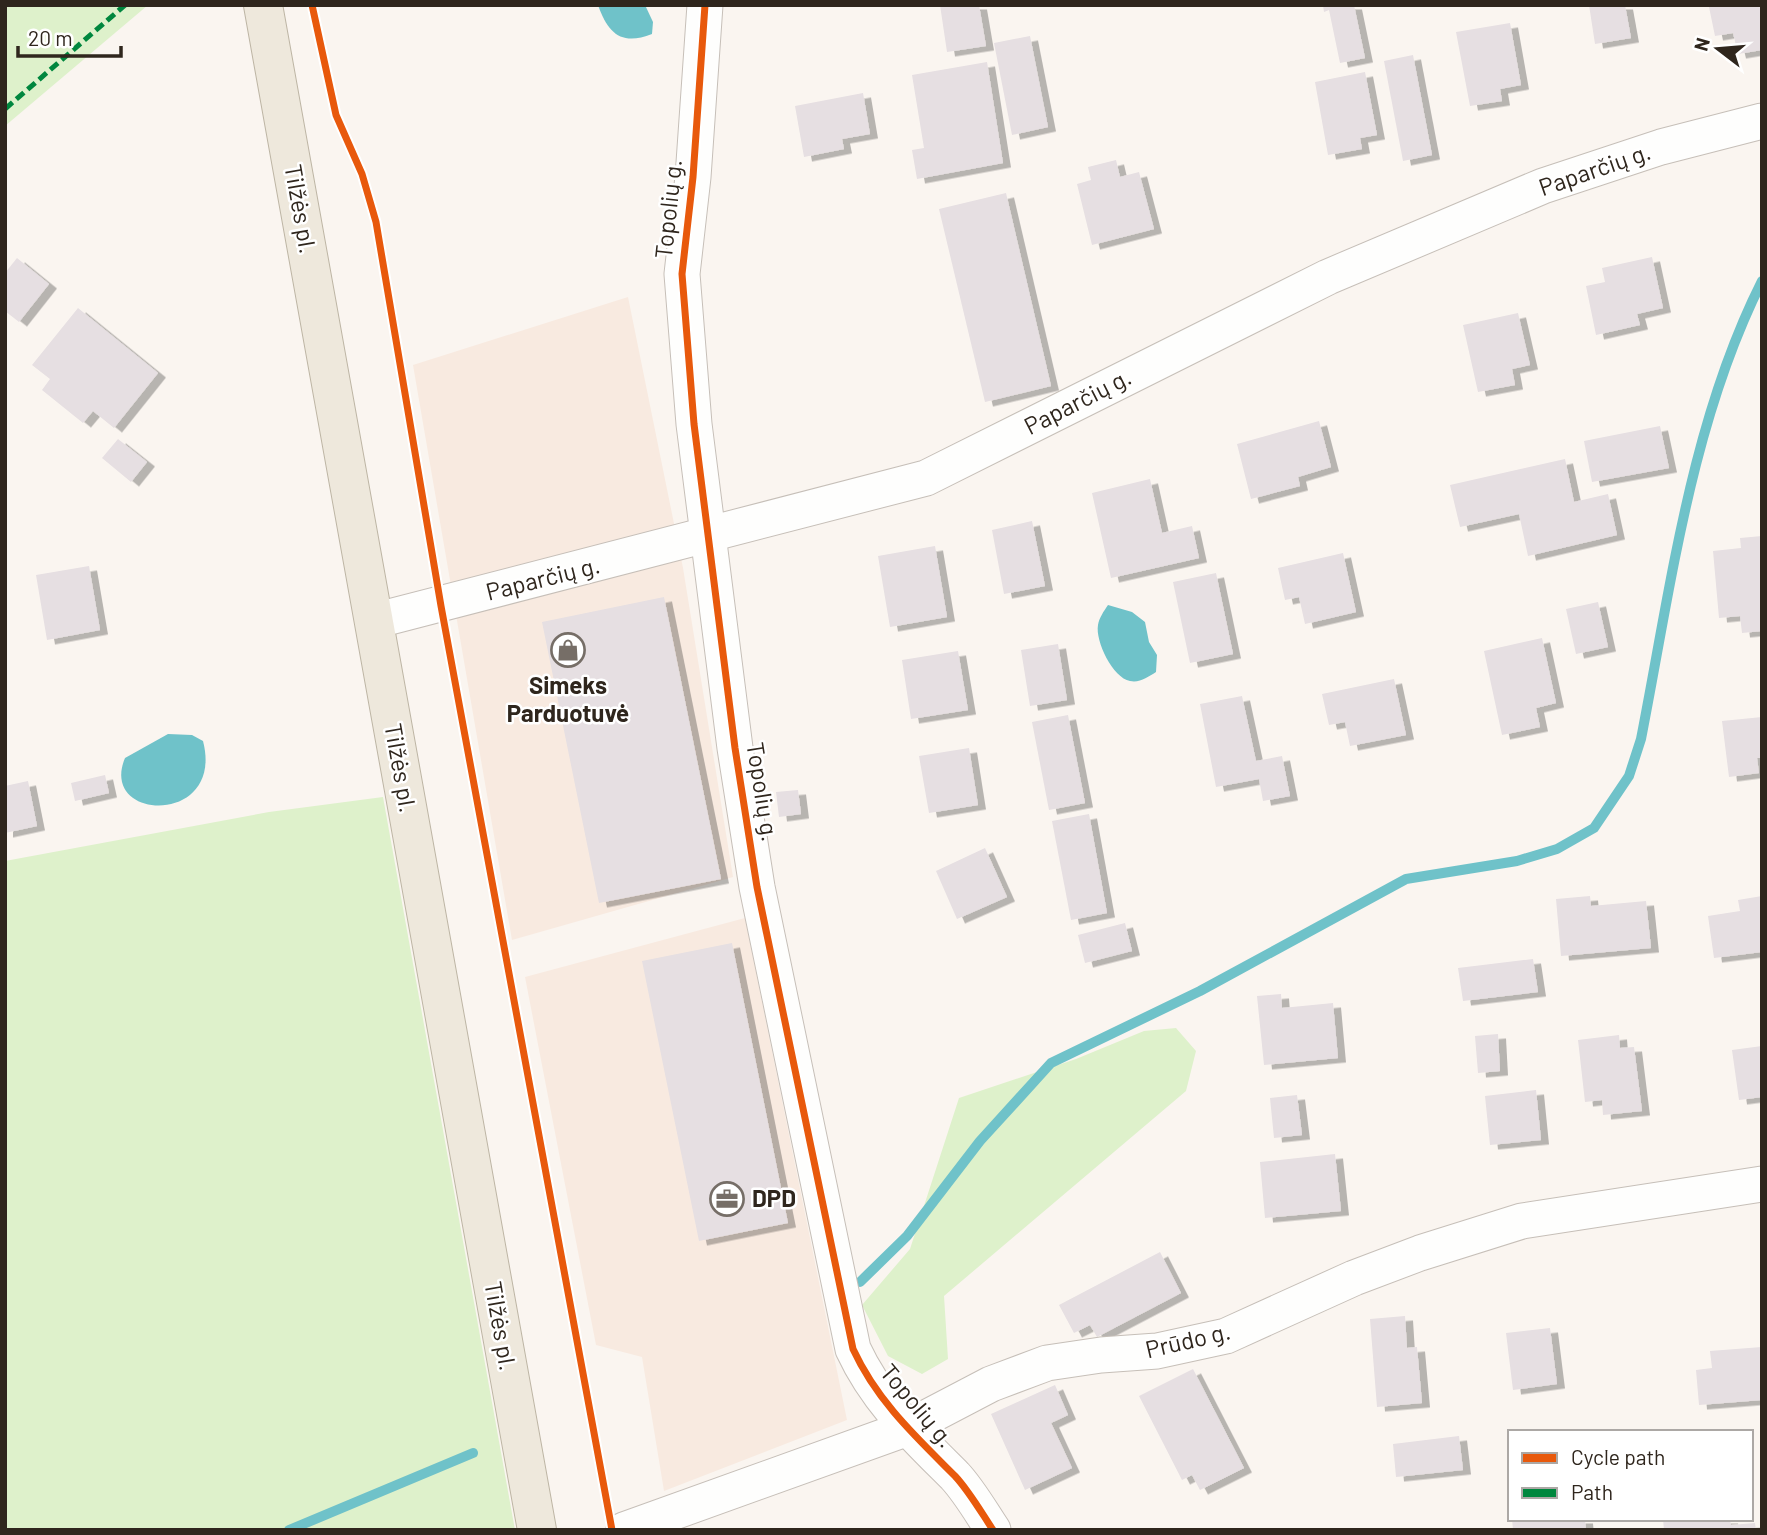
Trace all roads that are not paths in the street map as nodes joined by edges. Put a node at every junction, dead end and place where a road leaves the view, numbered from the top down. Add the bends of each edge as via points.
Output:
1 (263, 5) edge
2 (705, 5) edge
3 (1762, 121) edge
4 (707, 537) junction
5 (374, 621) junction
6 (1762, 1184) edge
7 (905, 1429) junction
8 (537, 1530) edge
9 (624, 1530) edge
10 (993, 1530) edge

1 - 5 highway, Tilžės pl.
2 - 4 street, Topolių g. via 682,274
3 - 4 street, Paparčių g. via 1661,147 1543,186 1328,277 926,478
4 - 5 street, Paparčių g.
4 - 7 street, Topolių g. via 757,887 853,1349 865,1376
5 - 8 highway, Tilžės pl.
6 - 7 street, Prūdo g. via 1522,1221 1354,1278 1226,1336 1157,1352 1046,1363 992,1384
7 - 9 street, Prūdo g.
7 - 10 street, Topolių g. via 957,1478

